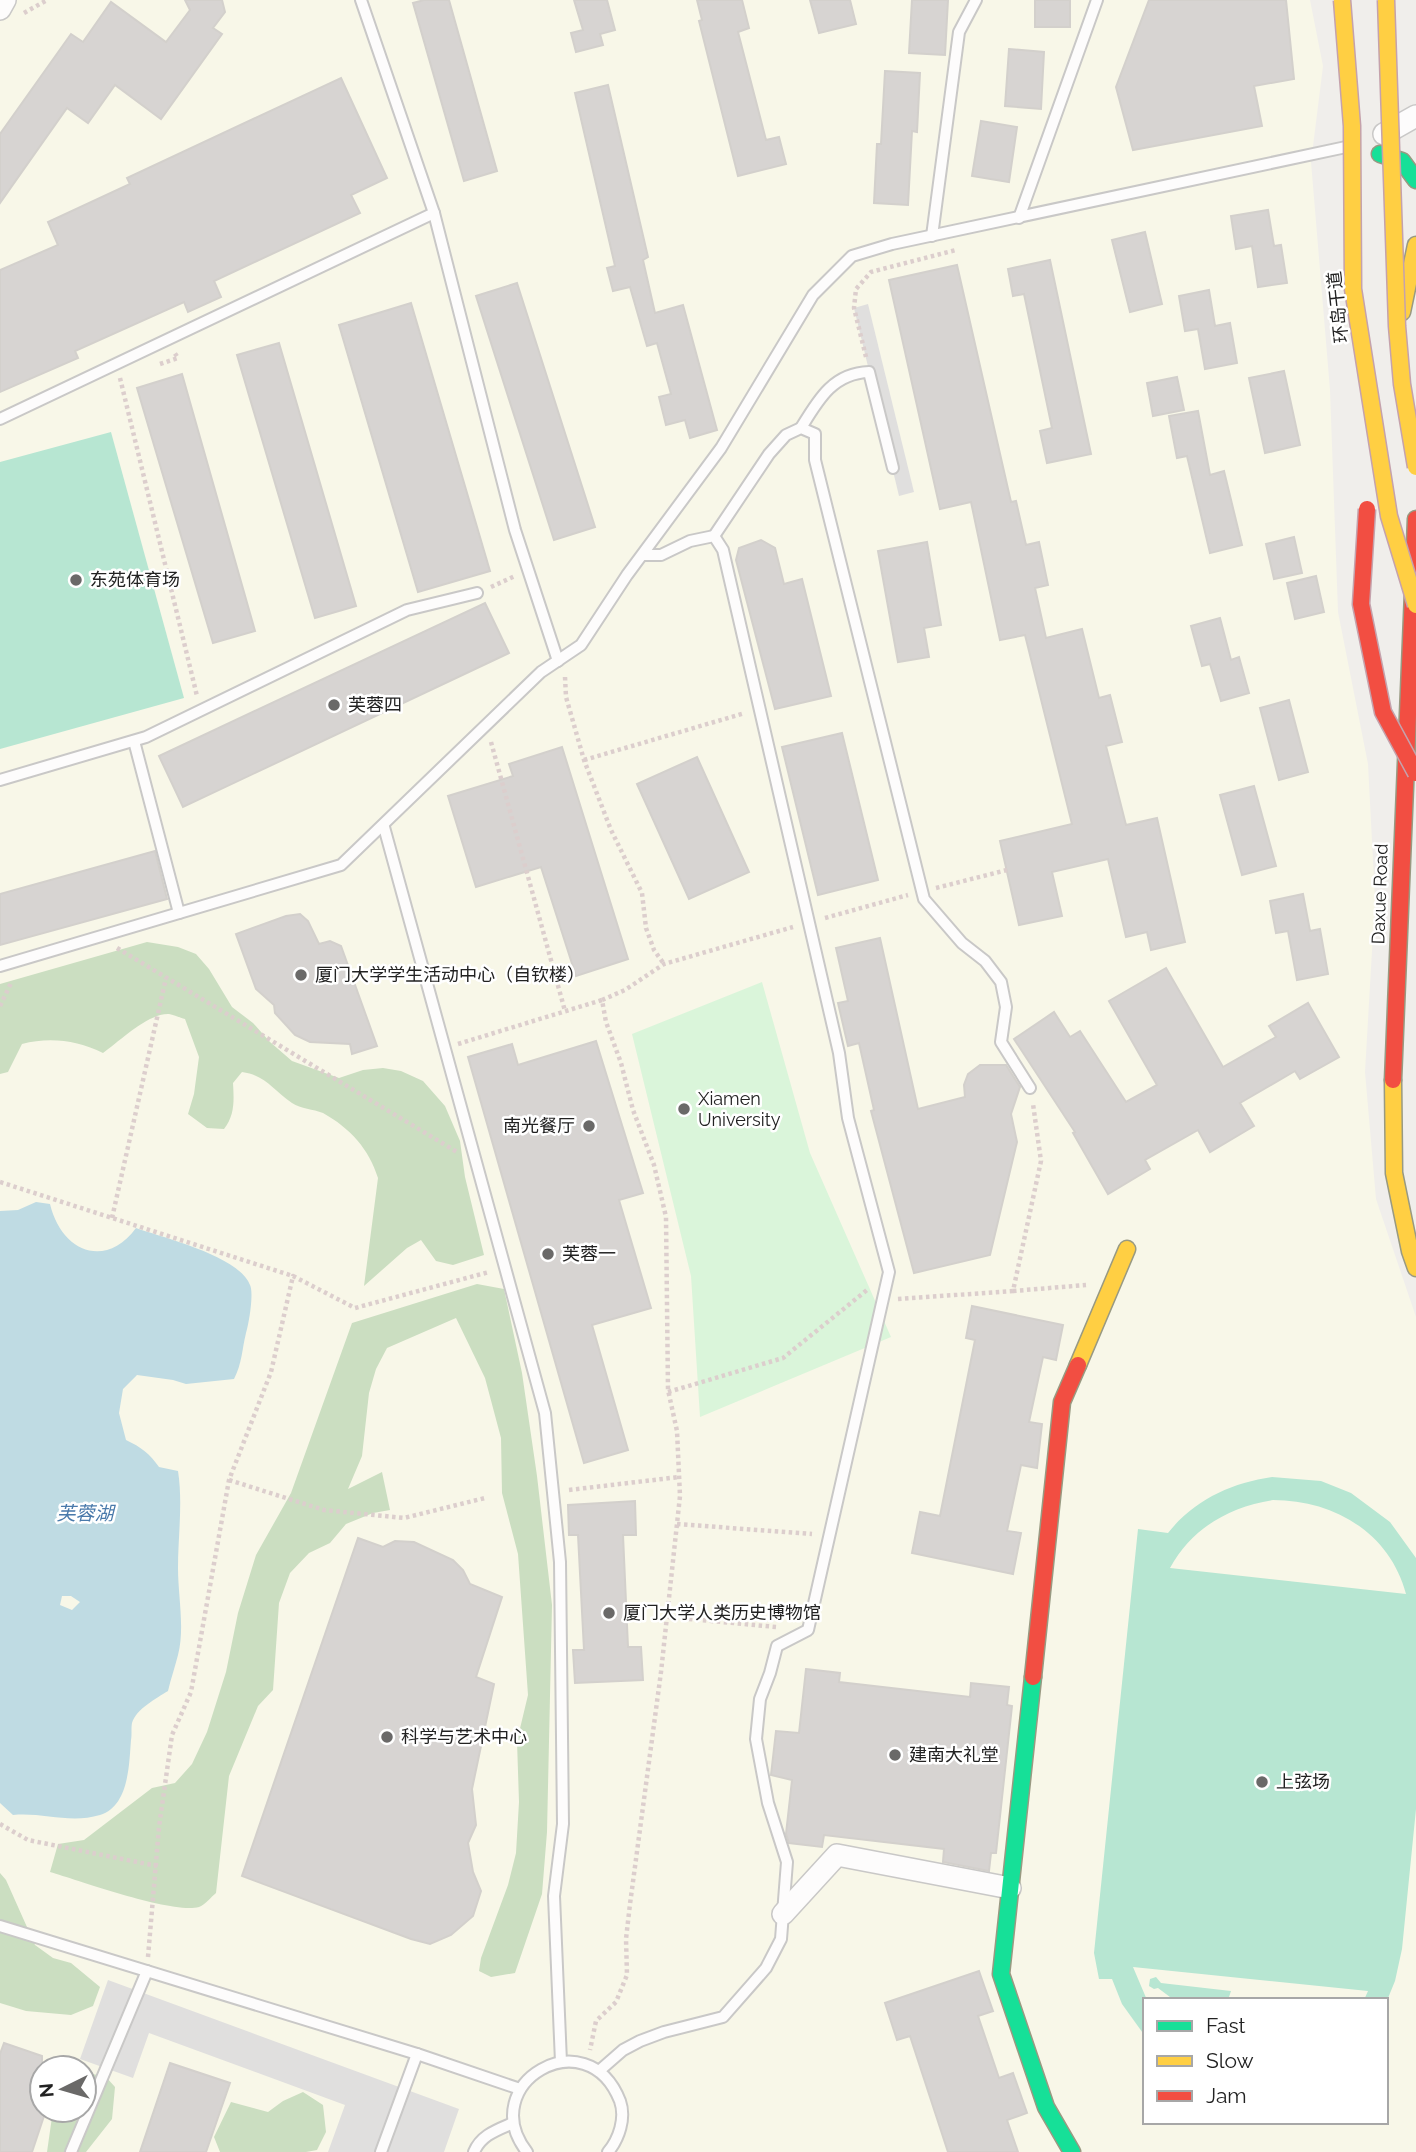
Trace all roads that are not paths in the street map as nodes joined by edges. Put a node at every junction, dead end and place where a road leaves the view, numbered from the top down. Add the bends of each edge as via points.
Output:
1 (5, 0) edge
2 (361, 0) edge
3 (976, 0) edge
4 (1097, 0) edge
5 (1342, 0) edge
6 (1386, 0) edge
7 (0, 9) edge
8 (1416, 116) edge
9 (1356, 145) junction
10 (1416, 180) edge
11 (434, 213) junction
12 (1019, 218) junction
13 (933, 236) junction
14 (1416, 245) edge
15 (0, 419) edge
16 (801, 428) junction
17 (1416, 467) edge
18 (893, 468) dead end
19 (1416, 519) edge
20 (714, 536) junction
21 (643, 555) junction
22 (477, 593) road end
23 (1416, 605) edge
24 (558, 661) junction
25 (134, 741) junction
26 (1416, 773) edge
27 (0, 780) edge
28 (384, 827) junction
29 (179, 913) junction
30 (0, 966) edge
31 (1030, 1088) road end
32 (1127, 1249) dead end
33 (1416, 1268) edge
34 (1010, 1888) junction
35 (783, 1914) junction
36 (0, 1926) edge
37 (147, 1971) junction
38 (417, 2054) junction
39 (561, 2062) junction
40 (599, 2071) junction
41 (520, 2090) junction
42 (513, 2123) junction
43 (614, 2150) edge
44 (71, 2152) edge
45 (381, 2152) edge
46 (474, 2152) edge
47 (527, 2152) edge
48 (1072, 2152) edge

1 - 7 street
2 - 11 lane
3 - 13 lane via 959,32
4 - 12 lane
5 - 23 main road, 环岛干道, bridge via 1352,126 1353,289 1389,516
6 - 17 main road, bridge via 1401,373
8 - 9 street
9 - 10 main road via 1402,161
9 - 12 lane
11 - 15 lane
11 - 24 lane via 515,530
12 - 13 lane
13 - 21 lane via 852,256 813,295 722,448
14 - 26 main road, bridge via 1367,509 1361,604 1383,712
16 - 18 lane via 819,398 839,378 869,372
16 - 20 lane via 786,435 769,454
16 - 31 lane via 815,434 815,460 924,899 1000,982 1006,1007 1001,1042
19 - 33 main road, Daxue Road via 1393,1051 1394,1173
20 - 21 lane via 660,555
20 - 35 lane via 723,550 839,1053 848,1118 889,1272 808,1630 777,1646 760,1699 756,1739 768,1803 787,1862
21 - 24 lane via 581,645
22 - 25 lane via 407,610
24 - 28 lane via 541,672
25 - 27 lane
25 - 29 lane
28 - 29 lane via 341,865
28 - 39 lane via 545,1413 560,1562 563,1824 554,1896
29 - 30 lane
32 - 34 main road via 1062,1402
34 - 35 street via 836,1855
34 - 48 main road via 1001,1974 1045,2107
35 - 40 lane via 781,1939 766,1968 723,2017 640,2041
36 - 37 lane
37 - 38 lane
37 - 44 lane
38 - 41 lane
38 - 45 lane
39 - 40 lane
39 - 41 lane via 530,2076
40 - 43 lane via 613,2086 621,2106
41 - 42 lane
42 - 46 lane via 488,2134
42 - 47 lane

